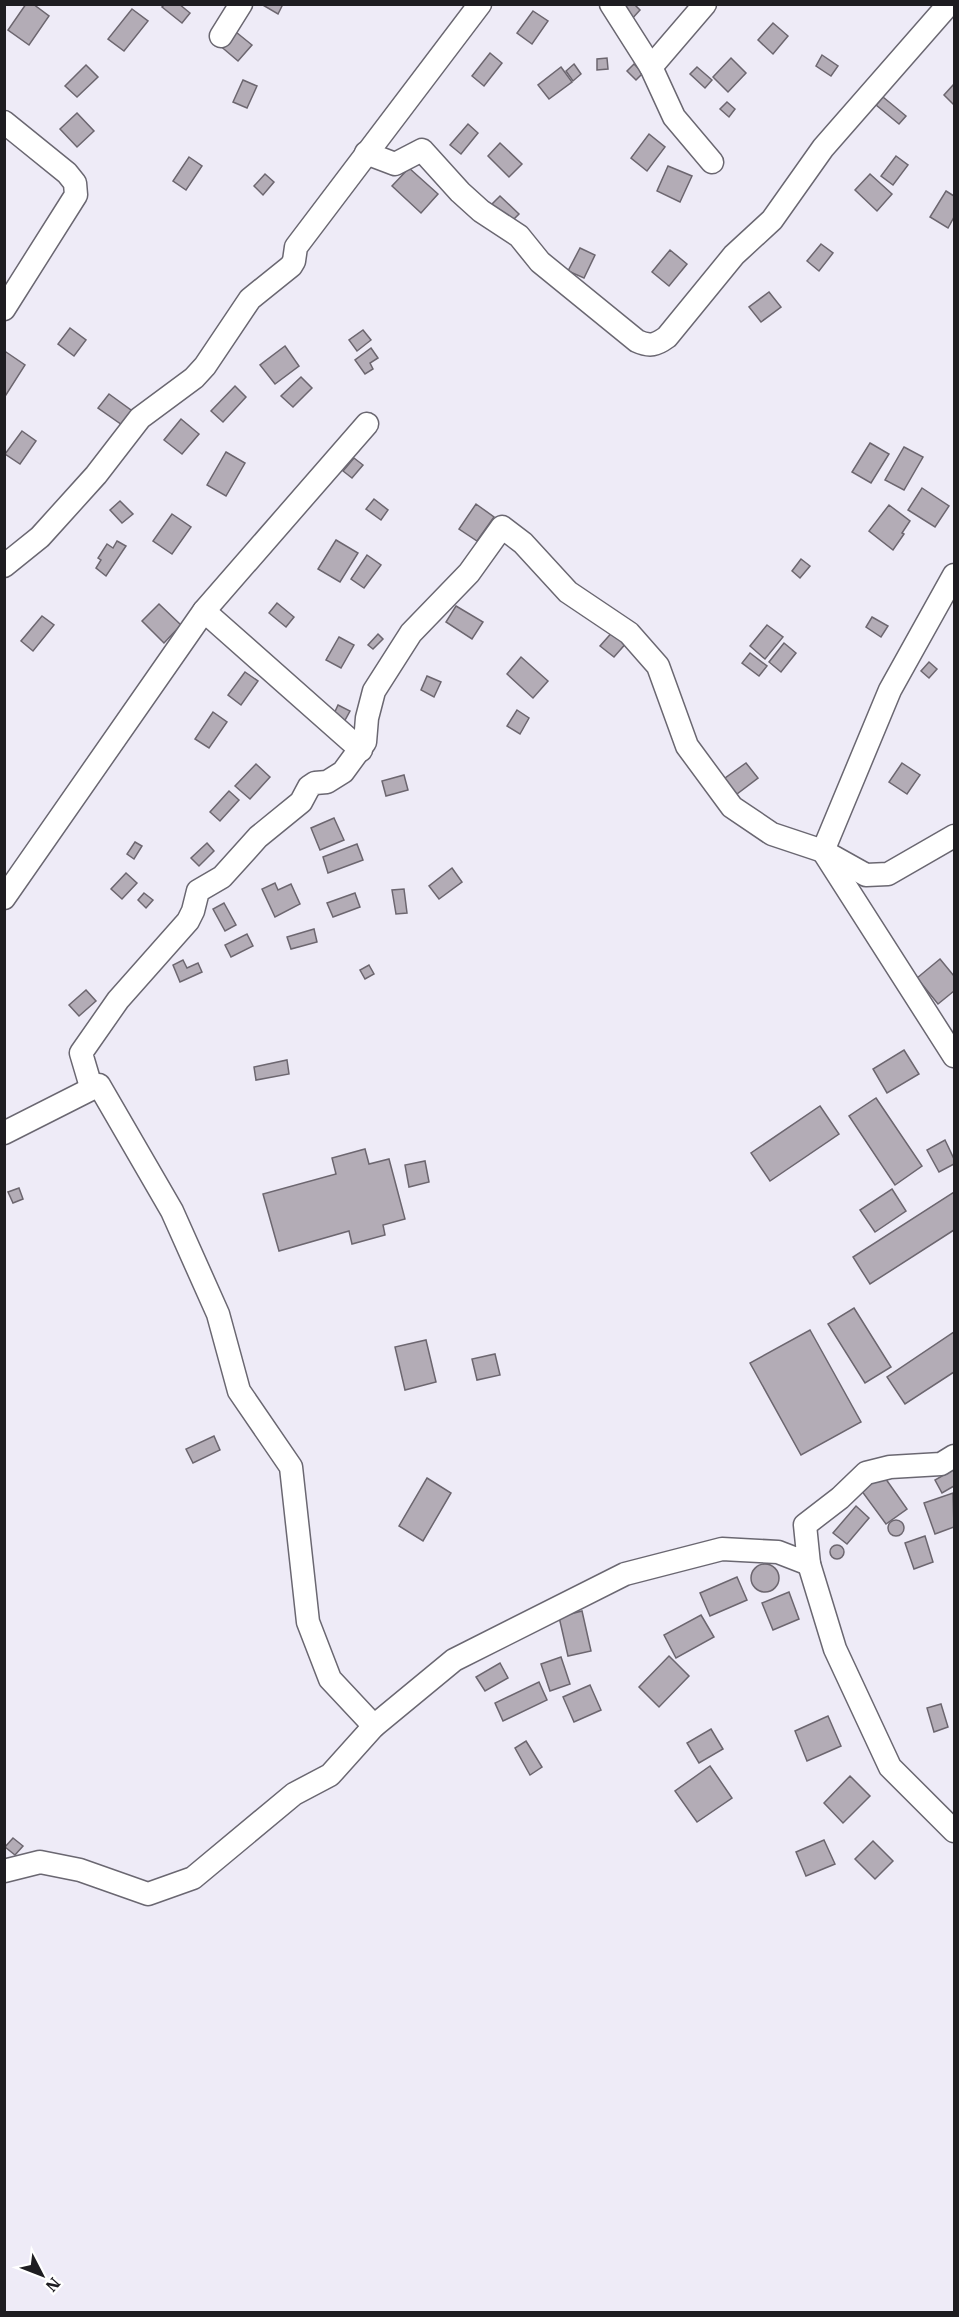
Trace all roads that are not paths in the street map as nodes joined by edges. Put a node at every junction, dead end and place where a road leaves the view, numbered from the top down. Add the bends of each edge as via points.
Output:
1 (242, 4) edge
2 (480, 4) edge
3 (611, 4) edge
4 (705, 4) edge
5 (949, 4) edge
6 (221, 36) dead end
7 (651, 67) junction
8 (4, 122) edge
9 (366, 153) junction
10 (712, 162) dead end
11 (4, 309) edge
12 (366, 424) dead end
13 (4, 566) edge
14 (954, 575) edge
15 (204, 611) junction
16 (360, 750) junction
17 (954, 836) edge
18 (823, 851) junction
19 (4, 898) edge
20 (954, 1056) edge
21 (96, 1087) junction
22 (4, 1133) edge
23 (954, 1456) edge
24 (809, 1564) junction
25 (374, 1726) junction
26 (954, 1831) edge
27 (4, 1871) edge

1 - 6 street
2 - 9 street
3 - 7 street
4 - 7 street
5 - 9 street via 823,148 771,220 734,255 668,337 658,344 647,345 637,340 556,276 519,236 460,192 422,150 394,164
7 - 10 street via 674,117
8 - 11 street via 67,173 75,183 76,195
9 - 13 street via 296,247 291,266 250,299 205,366 140,418 40,537
12 - 15 street
14 - 18 street via 890,690
15 - 16 street
15 - 19 street
16 - 18 street via 367,734 374,691 411,633 469,573 502,527 523,543 568,592 629,633 658,666 687,746 732,807 772,834
16 - 21 street via 343,772 309,787 301,802 258,837 222,877 198,891 188,921 118,1000 81,1053 89,1080
17 - 18 street via 888,874 866,875
18 - 20 street
21 - 22 street
21 - 25 street via 99,1085 172,1211 218,1314 239,1391 291,1467 308,1622 330,1679
23 - 24 street via 941,1464 890,1467 866,1473 805,1525
24 - 25 street via 778,1552 722,1549 625,1574 454,1660
24 - 26 street via 835,1648 890,1767
25 - 27 street via 330,1775 294,1794 193,1878 148,1894 80,1870 40,1862

